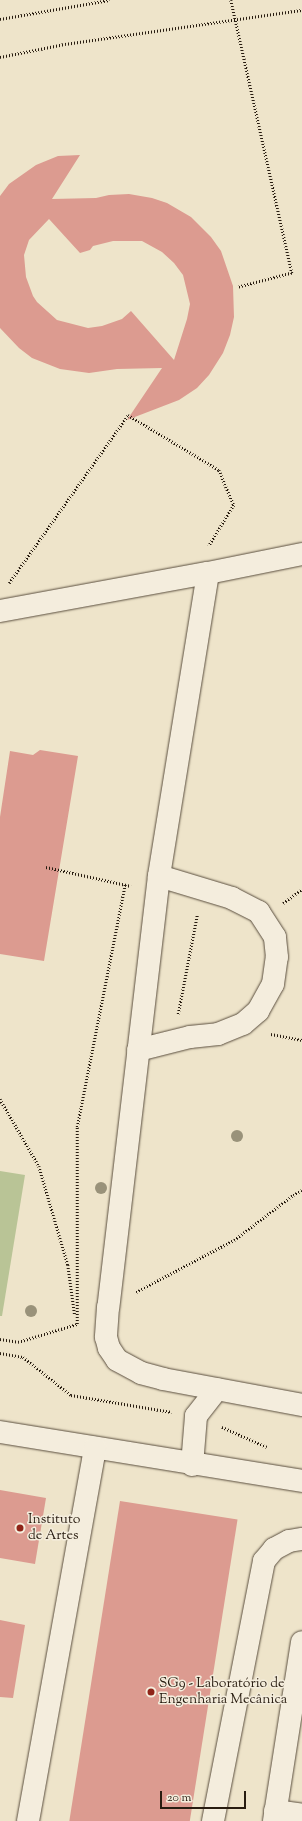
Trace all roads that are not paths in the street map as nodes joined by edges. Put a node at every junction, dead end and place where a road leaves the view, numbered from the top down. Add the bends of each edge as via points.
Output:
1 (302, 554) edge
2 (208, 574) junction
3 (0, 611) edge
4 (158, 884) junction
5 (138, 1050) junction
6 (217, 1389) junction
7 (302, 1405) edge
8 (0, 1432) edge
9 (95, 1448) junction
10 (192, 1465) junction
11 (302, 1481) edge
12 (302, 1539) edge
13 (302, 1643) edge
14 (297, 1702) edge
15 (293, 1757) edge
16 (302, 1815) edge
17 (274, 1816) edge
18 (28, 1821) edge
19 (213, 1821) edge

1 - 2 street
2 - 3 street
2 - 4 street
4 - 5 street
4 - 5 street via 232,898 259,912 275,937 277,957 273,984 258,1011 243,1024 218,1034 190,1036
5 - 6 street via 106,1337 109,1348 117,1360 141,1373
6 - 7 street
6 - 10 street via 196,1416
8 - 9 street
9 - 10 street
9 - 18 street
10 - 11 street
12 - 19 street via 289,1541 274,1549 264,1561
13 - 14 street
14 - 15 street
15 - 17 street
16 - 17 street

